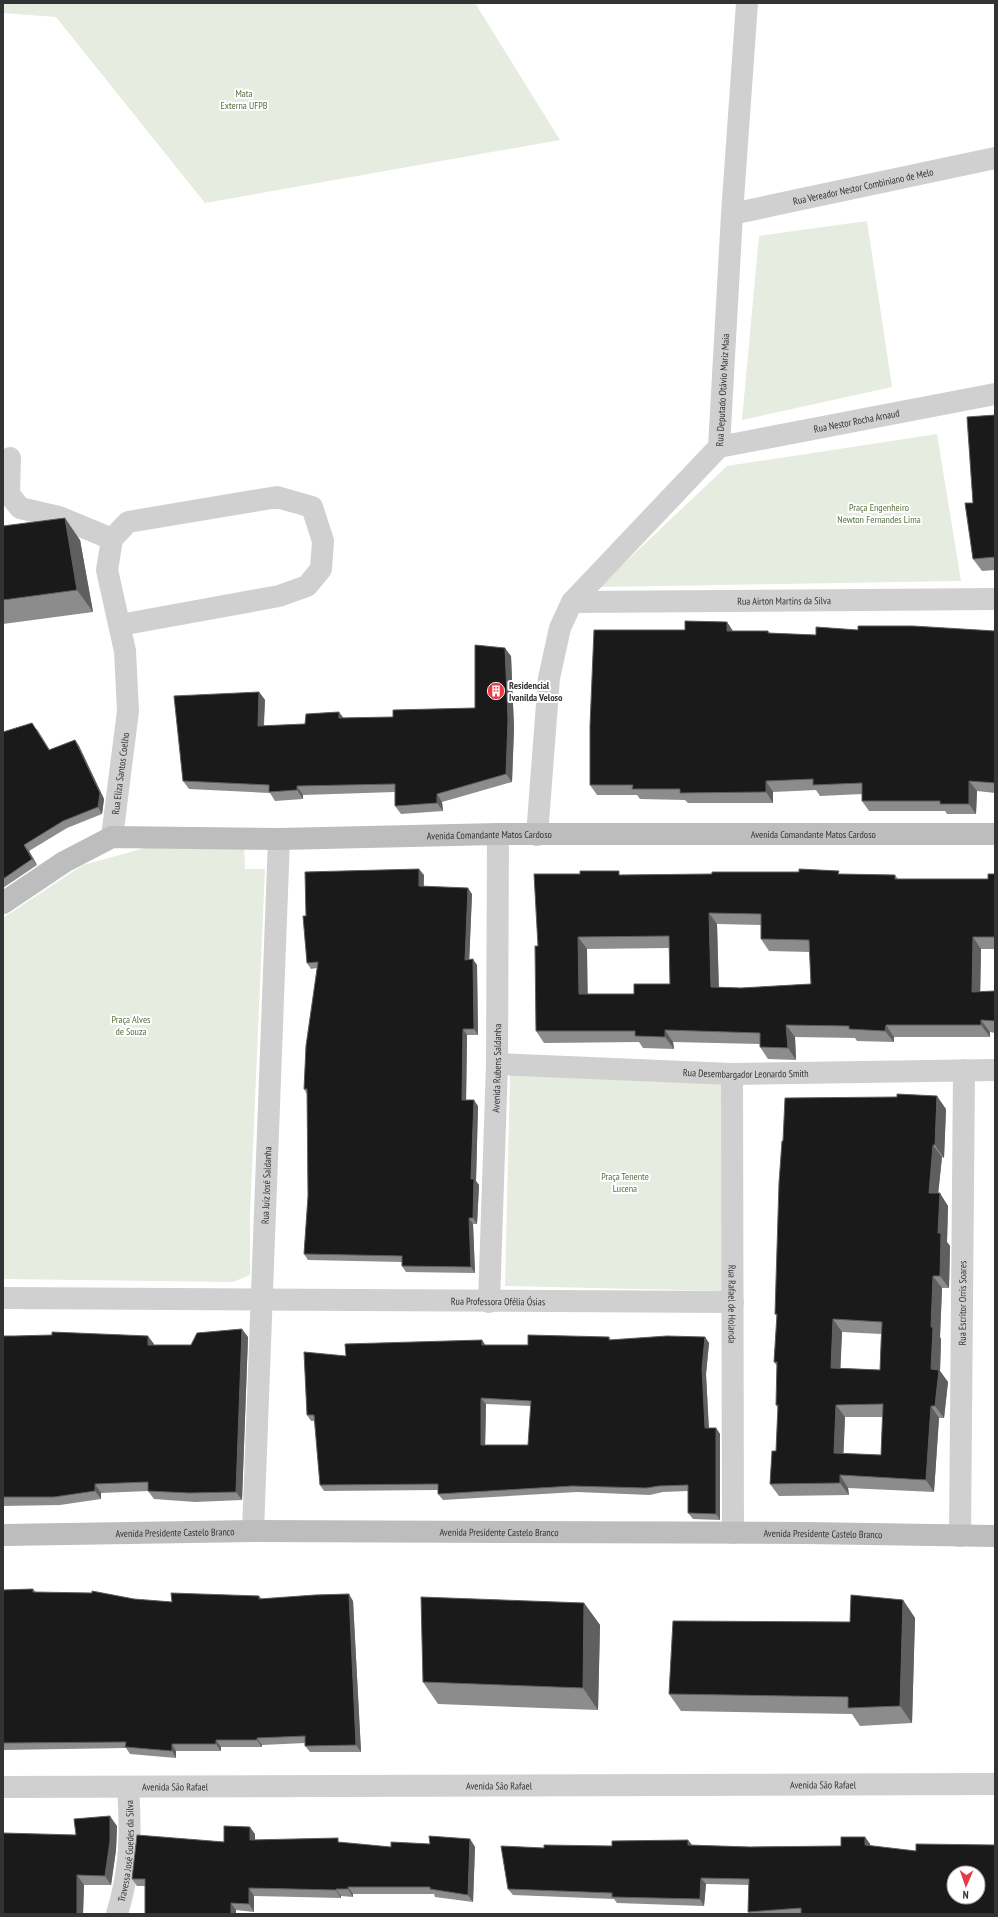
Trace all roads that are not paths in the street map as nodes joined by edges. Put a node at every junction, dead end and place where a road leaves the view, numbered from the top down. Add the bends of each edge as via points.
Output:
1 (746, 3) edge
2 (995, 158) edge
3 (732, 214) junction
4 (995, 394) edge
5 (719, 447) junction
6 (10, 458) dead end
7 (112, 539) junction
8 (995, 599) edge
9 (572, 602) junction
10 (120, 625) junction
11 (498, 834) junction
12 (995, 834) edge
13 (537, 835) junction
14 (112, 837) junction
15 (279, 839) junction
16 (3, 904) edge
17 (497, 1064) junction
18 (964, 1070) junction
19 (995, 1070) edge
20 (732, 1074) junction
21 (3, 1298) edge
22 (263, 1298) junction
23 (489, 1302) junction
24 (732, 1302) junction
25 (253, 1531) junction
26 (733, 1533) junction
27 (3, 1535) edge
28 (960, 1536) junction
29 (995, 1536) edge
30 (995, 1784) edge
31 (3, 1787) edge
32 (128, 1787) junction
33 (117, 1914) edge

1 - 3 street, Rua Deputado Otávio Mariz Maia
2 - 3 street, Rua Vereador Nestor Combiniano de Melo
3 - 5 street, Rua Deputado Otávio Mariz Maia
4 - 5 street, Rua Nestor Rocha Arnaud
5 - 9 street, Rua Deputado Otávio Mariz Maia
6 - 7 street via 9,494 20,508 59,517
7 - 10 street, Rua Eliza Santos Coelho via 108,570
7 - 10 street via 128,522 277,497 312,507 322,541 320,569 307,586 279,596
8 - 9 street, Rua Airton Martins da Silva
9 - 13 street, Rua Deputado Otávio Mariz Maia via 560,628 549,678
10 - 14 street, Rua Eliza Santos Coelho via 125,651 128,711
11 - 13 main road, Avenida Comandante Matos Cardoso
11 - 15 main road, Avenida Comandante Matos Cardoso
11 - 17 street, Avenida Rubens Saldanha
12 - 13 main road, Avenida Comandante Matos Cardoso
14 - 15 main road, Avenida Comandante Matos Cardoso
14 - 16 main road, Avenida Comandante Matos Cardoso via 64,862
15 - 22 street, Rua Juiz José Saldanha
17 - 20 street, Rua Desembargador Leonardo Smith
17 - 23 street, Avenida Rubens Saldanha
18 - 19 street, Rua Desembargador Leonardo Smith
18 - 20 street, Rua Desembargador Leonardo Smith
18 - 28 street, Rua Escritor Orris Soares
20 - 24 street, Rua Rafael de Holanda
21 - 22 street
22 - 23 street, Rua Professora Ofélia Ósias
22 - 25 street, Rua Juiz José Saldanha
23 - 24 street, Rua Professora Ofélia Ósias
24 - 26 street, Rua Rafael de Holanda
25 - 26 main road, Avenida Presidente Castelo Branco
25 - 27 main road, Avenida Presidente Castelo Branco
26 - 28 main road, Avenida Presidente Castelo Branco
28 - 29 main road, Avenida Presidente Castelo Branco
30 - 32 street, Avenida São Rafael
31 - 32 street, Avenida São Rafael
32 - 33 street, Travessa José Guedes da Silva via 130,1852

